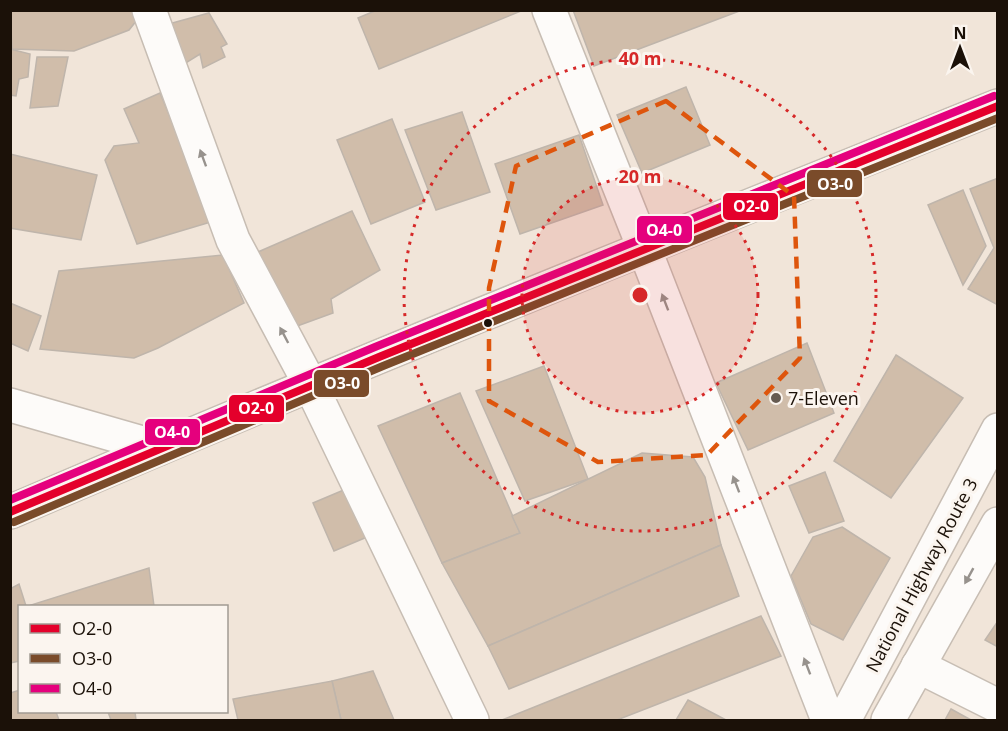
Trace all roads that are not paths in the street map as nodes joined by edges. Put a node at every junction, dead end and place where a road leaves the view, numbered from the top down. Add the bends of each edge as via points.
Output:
1 (149, 10) edge
2 (549, 10) edge
3 (998, 106) edge
4 (644, 248) junction
5 (311, 386) junction
6 (10, 405) edge
7 (998, 430) edge
8 (160, 448) junction
9 (10, 512) edge
10 (998, 524) edge
11 (918, 666) junction
12 (998, 706) edge
13 (472, 720) edge
14 (828, 720) edge
15 (844, 720) edge
16 (888, 720) edge

5 -> 1 main road via 233,240
2 - 4 main road
3 - 4 main road
4 - 5 main road
14 -> 4 main road
5 - 8 main road
5 - 13 main road
6 - 8 main road
7 - 15 main road, National Highway Route 3
8 - 9 main road
10 -> 11 main road
11 - 12 main road
11 - 16 main road

